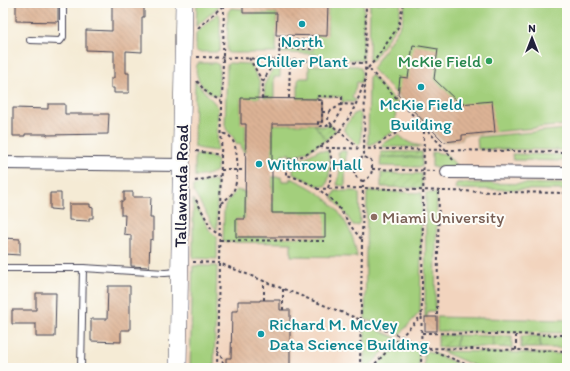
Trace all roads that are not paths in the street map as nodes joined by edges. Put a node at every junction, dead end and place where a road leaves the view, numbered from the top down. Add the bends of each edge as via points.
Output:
1 (64, 3) edge
2 (184, 3) edge
3 (30, 40) dead end
4 (3, 162) edge
5 (181, 165) junction
6 (447, 172) road end
7 (567, 173) edge
8 (185, 267) junction
9 (3, 268) edge
10 (83, 268) junction
11 (81, 368) edge
12 (178, 368) edge

1 - 3 lane via 63,36 60,40
2 - 5 street, Tallawanda Road
4 - 5 street
5 - 8 street, Tallawanda Road
6 - 7 street
8 - 10 lane via 165,273
8 - 12 street, Tallawanda Road
9 - 10 lane
10 - 11 lane

